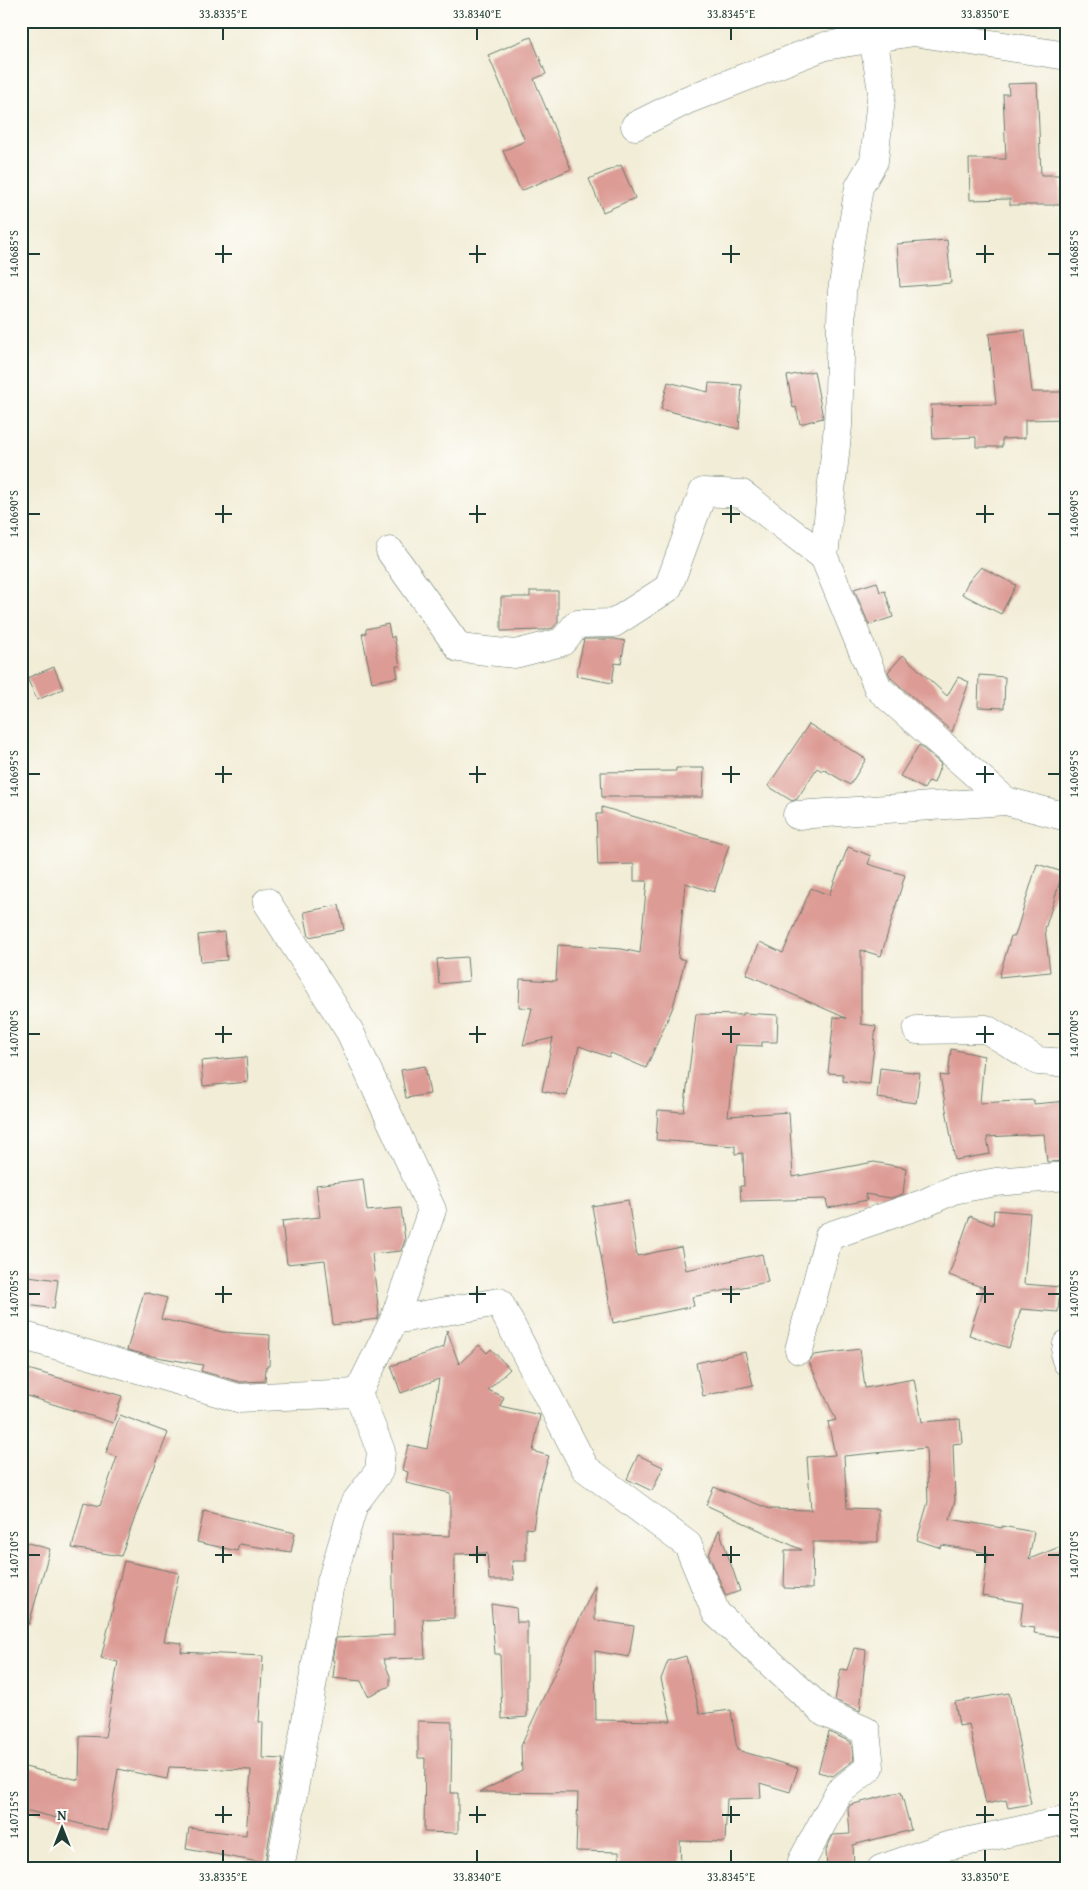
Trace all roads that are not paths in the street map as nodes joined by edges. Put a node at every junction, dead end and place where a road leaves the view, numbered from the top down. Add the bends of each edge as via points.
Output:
1 (873, 38) junction
2 (1067, 56) edge
3 (635, 126) dead end
4 (390, 551) dead end
5 (824, 557) junction
6 (1006, 801) junction
7 (797, 815) dead end
8 (1067, 817) edge
9 (267, 902) dead end
10 (917, 1030) dead end
11 (1067, 1063) edge
12 (1067, 1176) edge
13 (394, 1320) junction
14 (21, 1335) edge
15 (1067, 1344) edge
16 (799, 1350) dead end
17 (1067, 1362) edge
18 (358, 1393) junction
19 (1067, 1820) edge
20 (280, 1869) edge
21 (804, 1869) edge
22 (881, 1869) edge

1 - 2 street via 914,32
1 - 3 street via 825,46 687,100
1 - 5 street via 882,90 874,160 859,186 842,291 838,426
4 - 5 street via 459,648 515,654 562,642 577,624 614,623 668,588 703,492 742,494
5 - 6 street via 878,688
6 - 7 street
6 - 8 street
9 - 13 street via 350,1032 432,1210
10 - 11 street via 986,1029 1038,1061
12 - 16 street via 996,1182 953,1190 829,1236
13 - 18 street
13 - 21 street via 499,1302 585,1468 688,1545 716,1613 825,1713 866,1731 870,1767 839,1792 802,1861
14 - 18 street via 238,1398
15 - 17 street
18 - 20 street via 381,1450 379,1471 354,1504 329,1589
19 - 22 street via 946,1846

